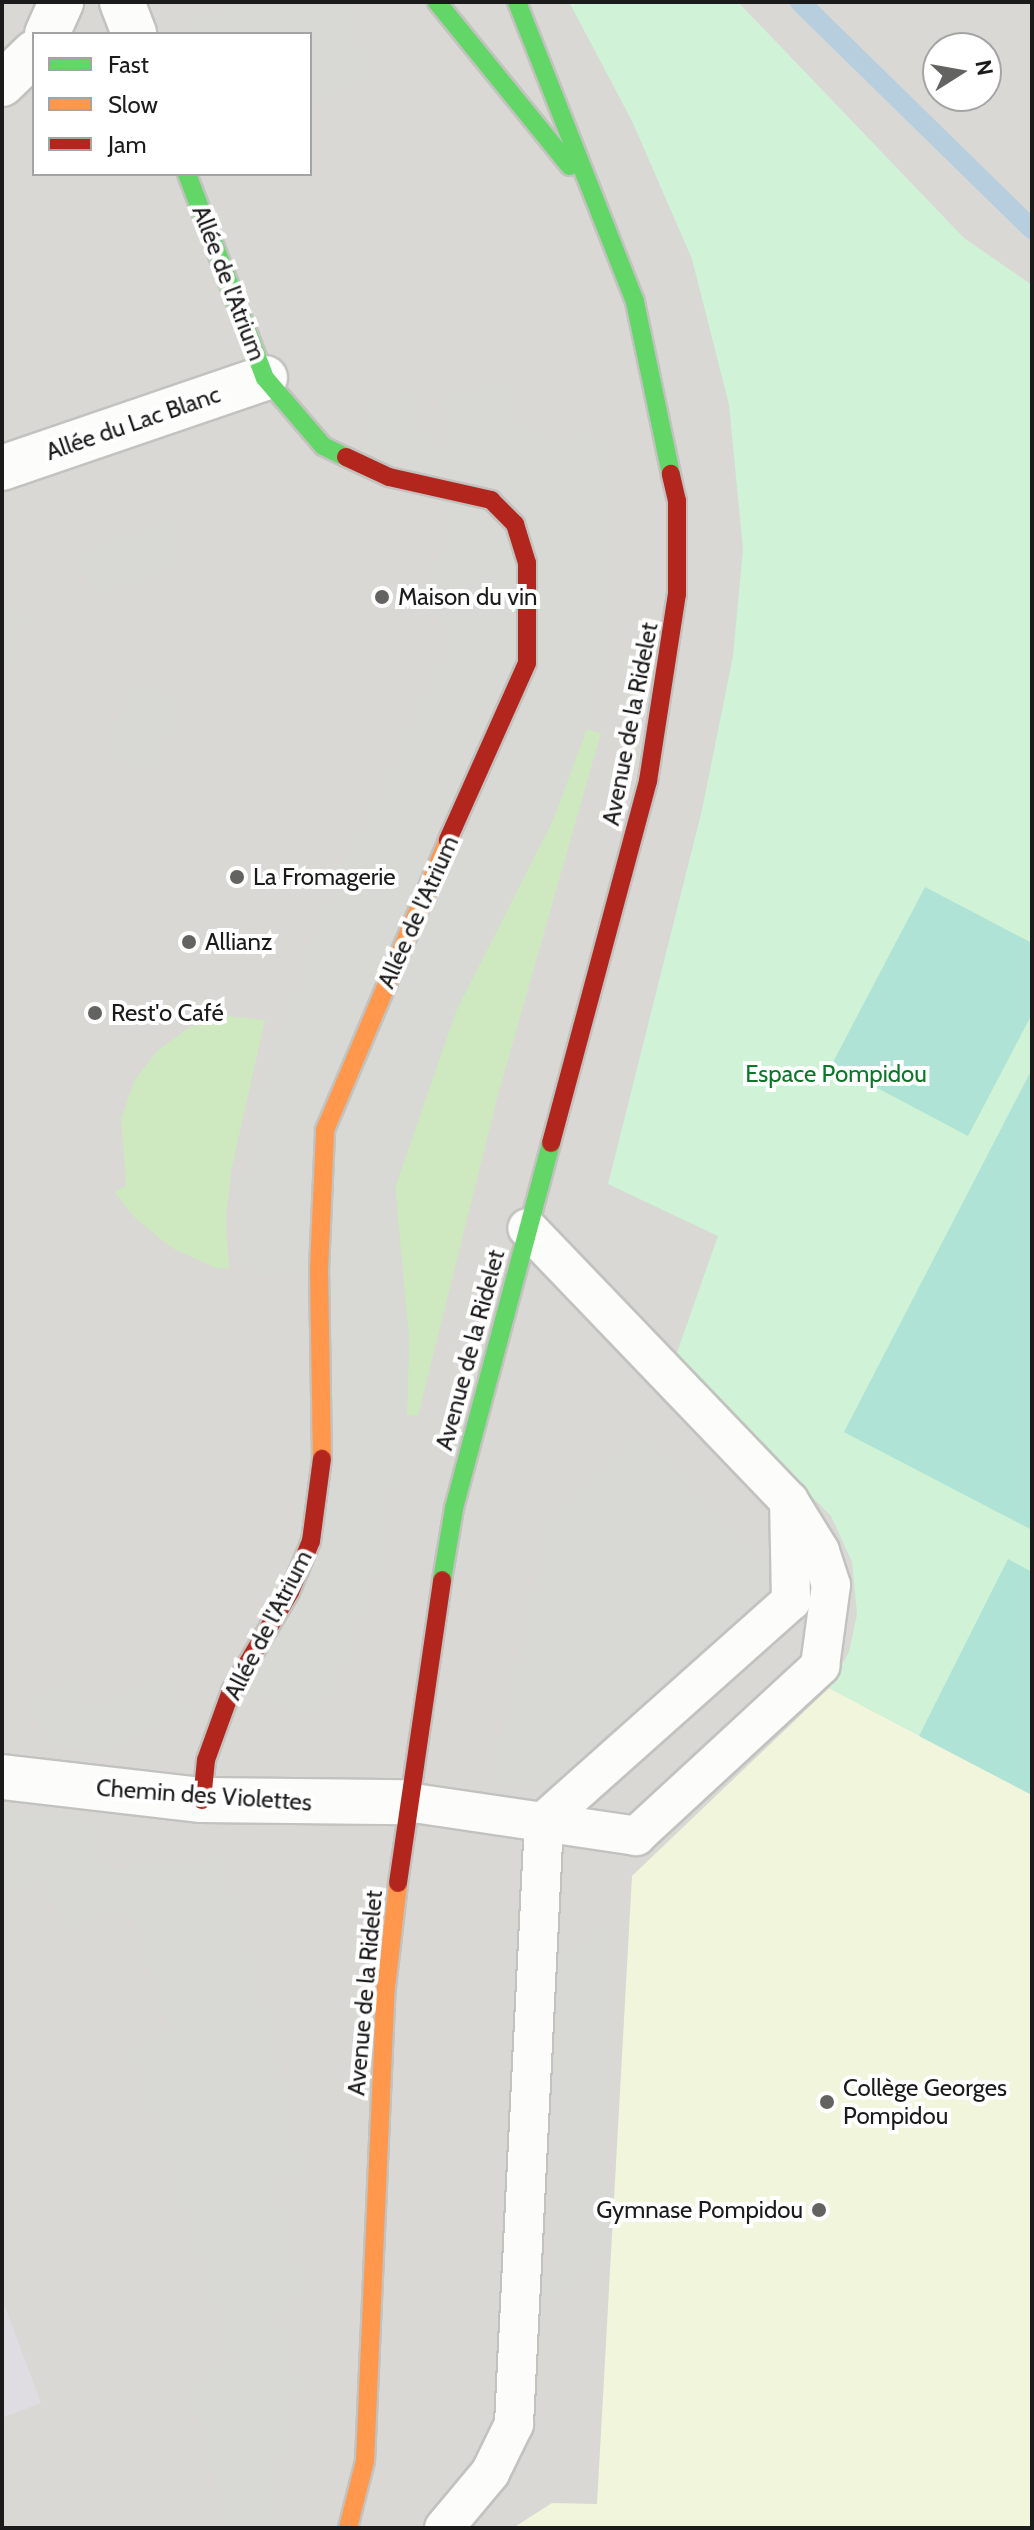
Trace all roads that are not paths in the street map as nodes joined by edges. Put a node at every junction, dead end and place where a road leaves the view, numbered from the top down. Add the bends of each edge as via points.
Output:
1 (61, 2) edge
2 (122, 2) edge
3 (437, 2) edge
4 (517, 2) edge
5 (48, 32) edge
6 (133, 32) edge
7 (32, 55) edge
8 (2, 84) edge
9 (188, 176) edge
10 (601, 205) junction
11 (265, 378) junction
12 (2, 468) edge
13 (527, 1228) junction
14 (789, 1501) junction
15 (2, 1777) edge
16 (202, 1800) junction
17 (407, 1802) junction
18 (544, 1821) junction
19 (348, 2528) edge
20 (444, 2528) edge

1 - 5 street
2 - 6 street
3 - 10 main road, Avenue de la Ridelet
4 - 10 main road, Avenue de la Ridelet
7 - 8 street
9 - 11 main road, Allée de l'Atrium
10 - 13 main road, Avenue de la Ridelet via 635,302 658,393 677,501 677,594 648,781
11 - 12 street, Allée du Lac Blanc
11 - 16 main road, Allée de l'Atrium via 323,446 389,477 491,500 515,524 527,563 529,618 527,663 366,1024 325,1130 319,1270 324,1448 319,1498 311,1541 290,1592 231,1691 206,1760
13 - 14 lane
13 - 17 main road, Avenue de la Ridelet via 454,1508
14 - 18 lane via 791,1601
14 - 18 lane via 820,1551 831,1585 820,1666 636,1836
15 - 16 street, Chemin des Violettes
16 - 17 street, Chemin des Violettes
17 - 18 lane
17 - 19 main road, Avenue de la Ridelet via 385,1996 365,2461
18 - 20 lane via 514,2424 490,2473

